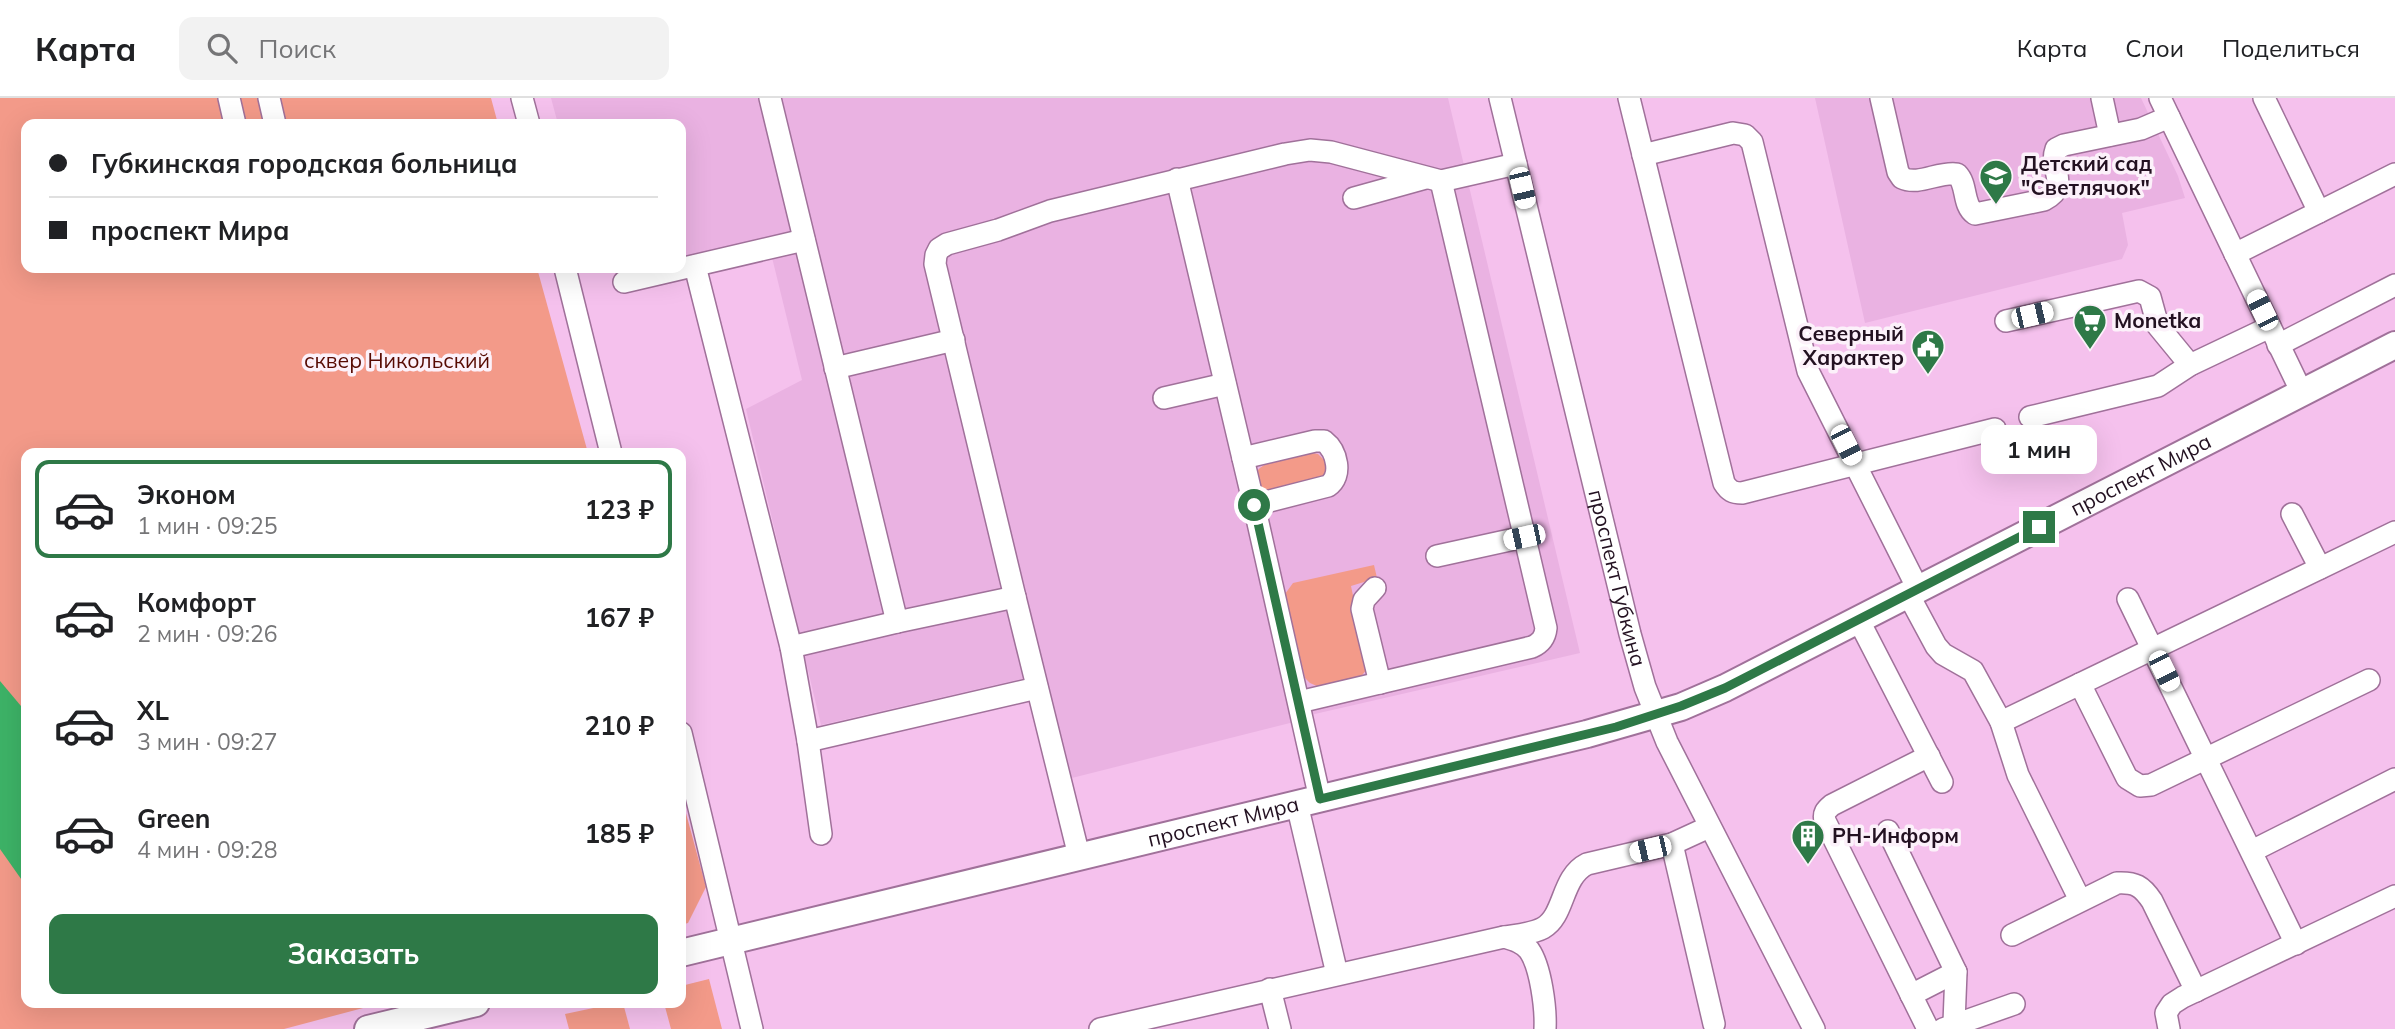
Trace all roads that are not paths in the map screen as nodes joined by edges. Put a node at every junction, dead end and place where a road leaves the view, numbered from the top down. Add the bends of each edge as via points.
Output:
1 (229, 98) edge
2 (268, 98) edge
3 (522, 98) edge
4 (770, 98) edge
5 (1500, 98) edge
6 (1629, 98) edge
7 (1881, 98) edge
8 (2102, 98) edge
9 (2264, 98) edge
10 (2162, 103) edge
11 (235, 119) edge
12 (274, 119) edge
13 (528, 119) edge
14 (2110, 135) junction
15 (1643, 155) junction
16 (1516, 164) junction
17 (2395, 174) edge
18 (1177, 179) junction
19 (1435, 180) junction
20 (1354, 198) dead end
21 (2319, 212) junction
22 (804, 240) junction
23 (2235, 254) junction
24 (695, 266) junction
25 (686, 268) edge
26 (566, 273) edge
27 (664, 273) edge
28 (624, 282) dead end
29 (2395, 285) edge
30 (2006, 321) dead end
31 (2274, 336) junction
32 (954, 340) junction
33 (2395, 345) edge
34 (2190, 365) junction
35 (835, 368) junction
36 (1224, 384) junction
37 (2302, 393) junction
38 (1164, 398) dead end
39 (2031, 416) dead end
40 (1995, 429) dead end
41 (610, 448) edge
42 (1243, 458) junction
43 (1855, 464) junction
44 (1254, 505) junction
45 (2292, 514) dead end
46 (2395, 531) edge
47 (1524, 537) junction
48 (1437, 556) dead end
49 (2320, 568) junction
50 (1375, 588) dead end
51 (1913, 591) junction
52 (1015, 597) junction
53 (2128, 599) dead end
54 (1858, 619) junction
55 (897, 622) junction
56 (791, 647) junction
57 (2153, 649) junction
58 (2369, 680) dead end
59 (1380, 683) junction
60 (2080, 684) junction
61 (1037, 688) junction
62 (1299, 702) junction
63 (1655, 715) junction
64 (2001, 722) junction
65 (808, 741) junction
66 (686, 754) edge
67 (1929, 755) junction
68 (2206, 758) junction
69 (2395, 779) edge
70 (1942, 782) dead end
71 (1308, 801) junction
72 (1709, 827) junction
73 (1888, 831) dead end
74 (821, 834) dead end
75 (1672, 844) junction
76 (2252, 851) junction
77 (1079, 856) junction
78 (2395, 896) edge
79 (2080, 900) junction
80 (2012, 935) dead end
81 (1504, 937) junction
82 (731, 941) junction
83 (2296, 944) junction
84 (686, 952) edge
85 (1956, 972) junction
86 (1337, 974) junction
87 (1270, 989) junction
88 (2196, 991) junction
89 (1910, 995) junction
90 (2014, 1003) dead end
91 (455, 1008) edge
92 (1714, 1024) dead end
93 (1949, 1026) edge
94 (368, 1029) edge
95 (752, 1029) edge
96 (1100, 1029) edge
97 (1280, 1029) edge
98 (1545, 1029) edge
99 (1814, 1029) edge
100 (1928, 1029) edge
101 (2169, 1029) edge

1 - 11 street
2 - 12 street
3 - 13 street
4 - 22 street
5 - 16 street, проспект Губкина
6 - 15 street
7 - 14 street via 1902,178 1957,174 1968,207 1975,214 2052,196 2058,183 2056,149
8 - 14 street
9 - 21 street
10 - 14 street via 2141,129
10 - 23 street
15 - 43 street via 1733,133 1752,142 1804,358
15 - 43 street via 1727,489 1742,493
16 - 19 street
16 - 63 street, проспект Губкина via 1630,634
17 - 21 street
18 - 19 street via 1310,150 1357,157
18 - 32 street via 1049,211 939,249 935,264
18 - 36 street
19 - 20 street
19 - 47 street
21 - 23 street
22 - 24 street
22 - 35 street
23 - 31 street
24 - 25 street
24 - 56 street
26 - 41 street
27 - 28 street
29 - 31 street
30 - 34 street via 2139,291 2150,297 2158,326
31 - 34 street
31 - 37 street
32 - 35 street
32 - 52 street
33 - 37 main road, проспект Мира
34 - 39 street via 2158,386
35 - 55 street
36 - 38 street
36 - 42 street
37 - 51 main road, проспект Мира
40 - 43 street
42 - 44 street
42 - 44 street via 1324,441 1332,450 1337,471 1328,486
43 - 51 street
44 - 62 street
45 - 49 street
46 - 49 street
47 - 48 street
47 - 59 street via 1546,628 1540,644
49 - 57 street
50 - 59 street via 1362,609
51 - 54 main road, проспект Мира
51 - 64 street via 1936,646 1973,671
52 - 55 street
52 - 61 street
53 - 57 street
54 - 63 main road, проспект Мира via 1725,688
54 - 67 street
55 - 56 street
56 - 65 street
57 - 60 street
57 - 68 street
58 - 68 street
59 - 62 street
60 - 64 street
60 - 68 street via 2133,783 2151,785
61 - 65 street
61 - 77 street
62 - 71 street
63 - 71 main road, проспект Мира
63 - 72 street, проспект Губкина
64 - 79 street via 2018,775
65 - 74 street
66 - 82 street
67 - 70 street
67 - 89 street via 1832,805 1824,815
68 - 76 street
69 - 76 street
71 - 77 main road, проспект Мира
71 - 86 street
72 - 75 street
72 - 99 street, проспект Губкина
73 - 85 street
75 - 81 street via 1578,868 1546,927
75 - 92 street
76 - 83 street
77 - 82 main road, проспект Мира
78 - 83 street
79 - 80 street
79 - 88 street via 2117,883 2132,882 2143,888
81 - 86 street
81 - 98 street via 1519,941 1536,964
82 - 84 main road, проспект Мира
82 - 95 street
83 - 88 street
85 - 89 street
85 - 93 street
86 - 87 street
87 - 96 street
87 - 97 street
88 - 101 street via 2172,1004 2166,1013
89 - 100 street
90 - 93 street
91 - 94 main road

